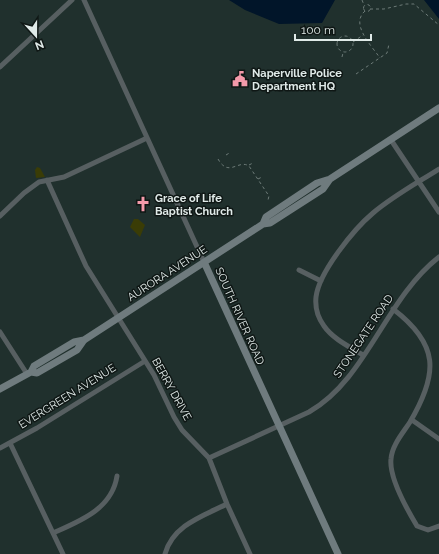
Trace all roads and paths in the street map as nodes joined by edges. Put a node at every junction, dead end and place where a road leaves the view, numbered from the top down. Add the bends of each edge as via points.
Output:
1 (72, 0) edge
2 (84, 0) edge
3 (362, 0) edge
4 (364, 6) junction
5 (370, 9) junction
6 (365, 10) junction
7 (439, 25) edge
8 (364, 34) junction
9 (353, 42) junction
10 (389, 44) dead end
11 (343, 52) junction
12 (342, 57) dead end
13 (380, 58) junction
14 (0, 67) edge
15 (356, 74) dead end
16 (439, 108) edge
17 (147, 138) junction
18 (391, 140) junction
19 (231, 152) dead end
20 (226, 155) dead end
21 (218, 159) dead end
22 (253, 163) dead end
23 (249, 166) junction
24 (439, 168) edge
25 (262, 177) dead end
26 (47, 180) junction
27 (258, 180) junction
28 (419, 182) junction
29 (268, 200) dead end
30 (439, 212) edge
31 (0, 216) edge
32 (439, 257) edge
33 (204, 262) junction
34 (299, 270) dead end
35 (321, 281) junction
36 (393, 309) junction
37 (119, 318) junction
38 (0, 332) edge
39 (363, 355) junction
40 (145, 361) junction
41 (29, 373) junction
42 (0, 389) edge
43 (412, 420) junction
44 (278, 426) junction
45 (439, 439) edge
46 (10, 443) junction
47 (0, 448) edge
48 (209, 458) junction
49 (117, 476) dead end
50 (227, 504) junction
51 (439, 526) edge
52 (53, 533) junction
53 (63, 554) edge
54 (165, 554) edge
55 (250, 554) edge
56 (338, 554) edge

1 - 14 street
2 - 17 street, SOUTH RIVER ROAD
3 - 4 path
4 - 5 path via 369,5
4 - 6 path
5 - 6 path
5 - 7 path via 414,4
6 - 8 path via 359,21
8 - 9 path
8 - 13 path
9 - 11 path via 350,51
9 - 11 path via 347,36 339,39 337,47
10 - 13 path via 387,53
11 - 12 path
13 - 15 path
16 - 18 main road, AURORA AVENUE
17 - 26 street via 64,177
17 - 33 street, SOUTH RIVER ROAD
18 - 28 street
18 - 33 main road, AURORA AVENUE via 330,179 323,189
19 - 20 path
21 - 23 path via 222,165 229,168 244,164
22 - 23 path
23 - 27 path
24 - 28 street
25 - 27 path
26 - 31 street via 33,186
26 - 37 street, BERRY DRIVE via 86,266
27 - 29 path via 269,196
28 - 30 street
28 - 35 street via 366,220 344,245
32 - 36 street, STONEGATE ROAD via 413,281
33 - 37 main road, AURORA AVENUE
33 - 44 main road, SOUTH RIVER ROAD
34 - 35 street
35 - 39 street via 316,304 320,320 329,332
36 - 39 street, STONEGATE ROAD
36 - 43 street via 420,329 429,342 434,358 434,375 430,390
37 - 40 street, BERRY DRIVE
37 - 41 main road, AURORA AVENUE via 34,366
38 - 41 street
39 - 44 street, STONEGATE ROAD via 324,403
40 - 46 street, EVERGREEN AVENUE
40 - 48 street, BERRY DRIVE via 178,424
41 - 42 main road, AURORA AVENUE
43 - 45 street
43 - 51 street via 395,446 391,458 392,474 417,526 428,530
44 - 48 street, STONEGATE ROAD
44 - 56 main road, SOUTH RIVER ROAD
46 - 47 street, EVERGREEN AVENUE
46 - 52 street
48 - 50 street, BERRY DRIVE
49 - 52 street via 115,489 101,506 86,517
50 - 54 street via 181,529
50 - 55 street, BERRY DRIVE
52 - 53 street

